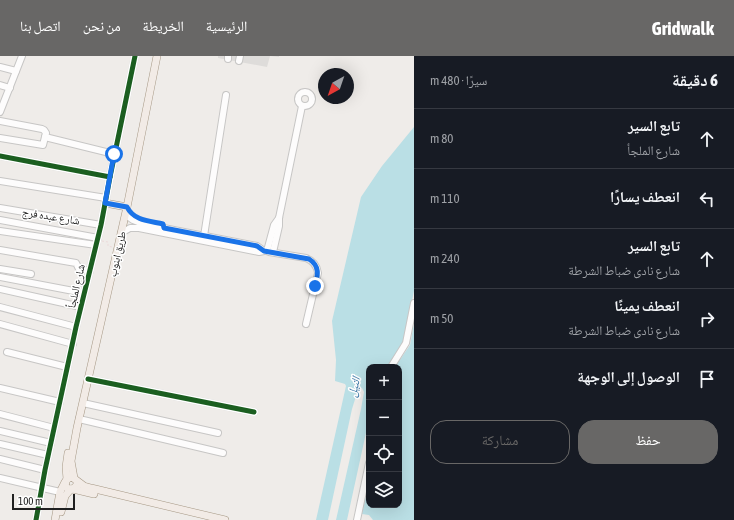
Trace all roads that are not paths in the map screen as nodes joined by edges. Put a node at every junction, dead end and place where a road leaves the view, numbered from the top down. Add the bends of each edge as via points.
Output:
1 (22, 56) edge
2 (135, 56) edge
3 (157, 56) edge
4 (0, 67) edge
5 (16, 71) junction
6 (0, 85) edge
7 (10, 88) junction
8 (226, 95) dead end
9 (2, 104) edge
10 (302, 106) dead end
11 (0, 112) edge
12 (0, 121) edge
13 (45, 137) junction
14 (0, 138) edge
15 (114, 154) junction
16 (0, 156) edge
17 (110, 177) junction
18 (0, 181) edge
19 (106, 202) junction
20 (0, 208) edge
21 (126, 211) junction
22 (0, 220) edge
23 (101, 225) junction
24 (152, 228) junction
25 (164, 228) junction
26 (0, 232) edge
27 (122, 233) junction
28 (204, 236) junction
29 (98, 241) junction
30 (0, 250) edge
31 (268, 251) junction
32 (0, 269) edge
33 (90, 271) junction
34 (31, 274) dead end
35 (0, 277) edge
36 (0, 289) edge
37 (84, 293) junction
38 (414, 303) edge
39 (0, 307) edge
40 (81, 307) junction
41 (0, 324) edge
42 (306, 324) dead end
43 (76, 328) junction
44 (73, 344) junction
45 (7, 352) dead end
46 (393, 364) edge
47 (68, 367) junction
48 (88, 379) junction
49 (0, 388) edge
50 (60, 402) junction
51 (83, 403) junction
52 (254, 412) dead end
53 (0, 414) edge
54 (79, 419) junction
55 (54, 428) junction
56 (0, 431) edge
57 (218, 433) dead end
58 (51, 443) junction
59 (0, 444) edge
60 (223, 453) dead end
61 (48, 455) junction
62 (0, 459) edge
63 (45, 470) junction
64 (367, 472) edge
65 (0, 478) edge
66 (71, 480) junction
67 (42, 488) junction
68 (72, 489) junction
69 (60, 492) junction
70 (36, 520) edge
71 (55, 520) edge
72 (59, 520) edge
73 (205, 520) edge
74 (225, 520) edge
75 (356, 520) edge

1 - 5 street
2 - 15 street, شارع الملجأ
3 - 21 main road, طريق ابنوب
4 - 5 street
5 - 7 street
6 - 7 street
7 - 9 street
8 - 28 street
9 - 11 street
10 - 31 street via 278,218 279,226
12 - 13 street via 44,130
13 - 14 street via 43,146
13 - 15 street
15 - 17 street, شارع الملجأ
16 - 17 street
17 - 19 street, شارع الملجأ
18 - 19 street
19 - 21 main road via 120,206
19 - 23 street, شارع الملجأ
20 - 23 street, شارع عبده فرج
21 - 24 street via 137,222
21 - 25 street via 136,217 163,224
21 - 27 main road, طريق ابنوب
22 - 29 street
23 - 29 street, شارع الملجأ
24 - 25 street
24 - 27 street via 136,227
24 - 31 street via 259,252
25 - 28 street
26 - 29 street
27 - 48 main road, طريق ابنوب
28 - 31 street via 257,246
29 - 33 street, شارع الملجأ
30 - 33 street via 76,263 79,269
31 - 42 street via 309,259 317,268
32 - 34 street
33 - 37 street, شارع الملجأ
35 - 37 street
36 - 40 street
37 - 40 street, شارع الملجأ
38 - 46 street via 406,343
39 - 43 street
40 - 43 street, شارع الملجأ
41 - 44 street
43 - 44 street, شارع الملجأ
44 - 47 street, شارع الملجأ
45 - 47 street
47 - 50 street, شارع الملجأ
48 - 51 main road, طريق ابنوب
48 - 52 street
49 - 50 street
50 - 55 street, شارع الملجأ
51 - 54 main road, طريق ابنوب
51 - 57 street
53 - 55 street
54 - 60 street
54 - 66 main road, طريق ابنوب via 71,461
55 - 58 street, شارع الملجأ
56 - 58 street
58 - 61 street, شارع الملجأ
59 - 61 street
61 - 63 street, شارع الملجأ
62 - 63 street
63 - 67 street, شارع الملجأ
64 - 75 street
65 - 67 street
66 - 68 main road via 77,485
66 - 69 main road
66 - 74 main road via 89,488
67 - 69 street
67 - 70 street, شارع الملجأ
68 - 72 main road via 64,498
68 - 73 main road
69 - 71 main road

